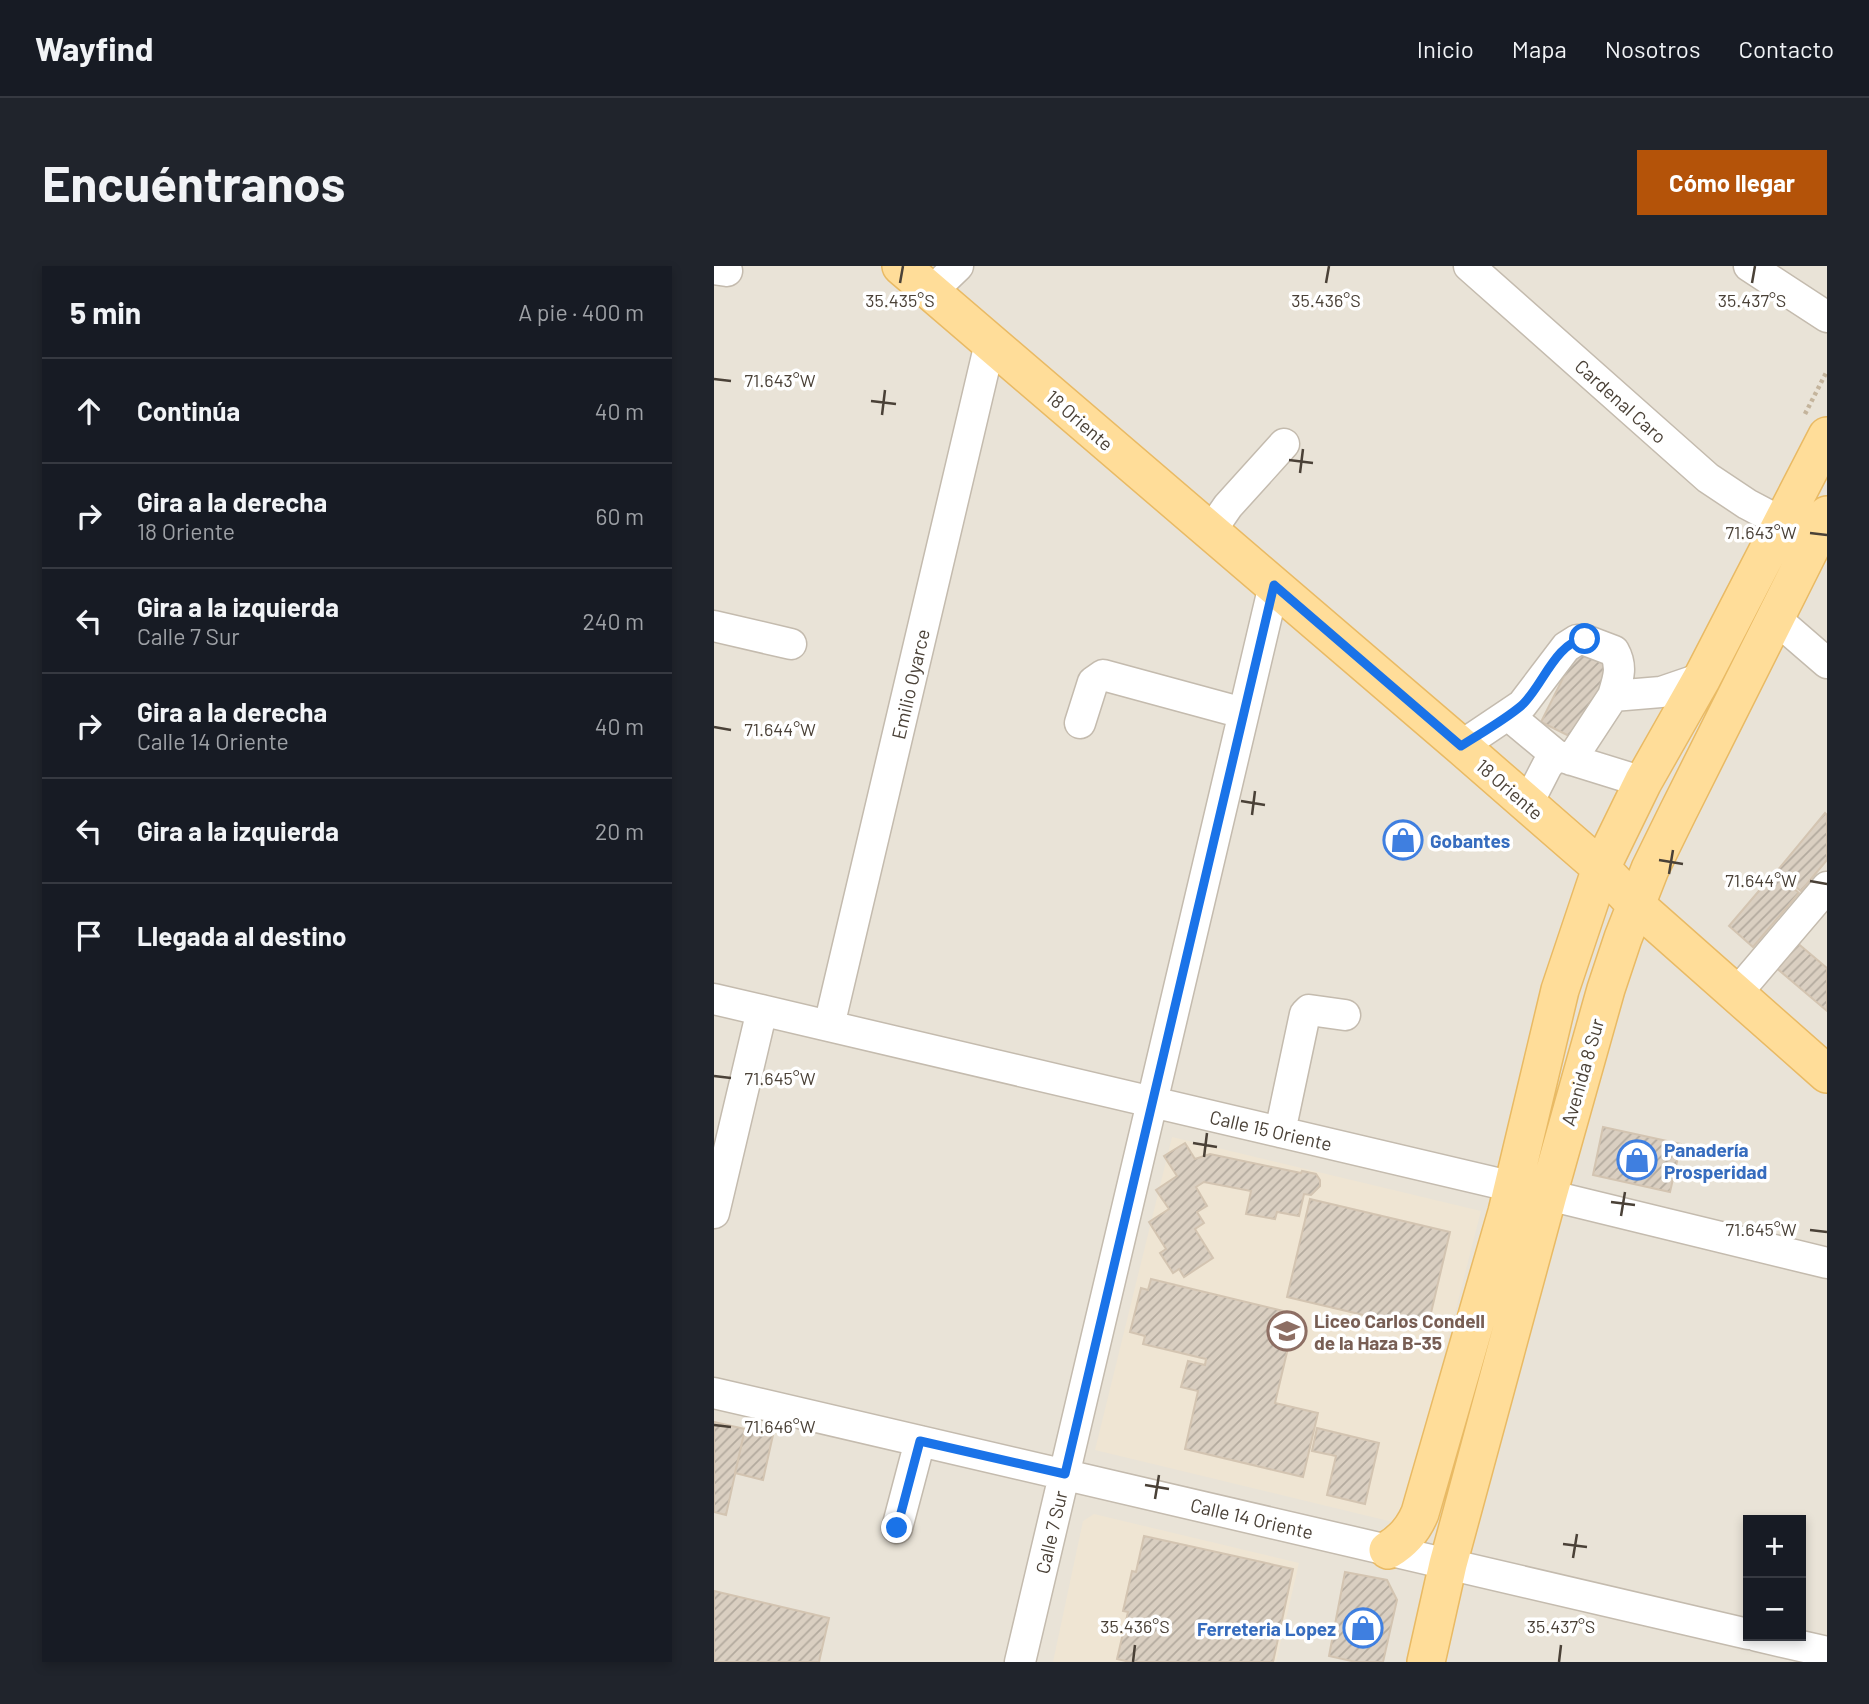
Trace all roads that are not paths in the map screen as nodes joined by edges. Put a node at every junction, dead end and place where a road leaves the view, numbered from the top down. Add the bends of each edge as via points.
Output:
1 (901, 266) edge
2 (958, 266) edge
3 (1469, 266) edge
4 (1749, 266) edge
5 (931, 292) junction
6 (1827, 317) edge
7 (990, 343) junction
8 (1813, 431) edge
9 (1284, 444) dead end
10 (1827, 515) edge
11 (1783, 523) junction
12 (1210, 532) junction
13 (1274, 585) junction
14 (1775, 618) junction
15 (714, 626) edge
16 (791, 644) dead end
17 (1827, 663) edge
18 (1702, 678) junction
19 (1613, 696) junction
20 (1243, 713) junction
21 (1508, 715) junction
22 (1080, 723) dead end
23 (1461, 746) junction
24 (1563, 758) junction
25 (1643, 782) junction
26 (1527, 805) junction
27 (1601, 868) junction
28 (1827, 887) edge
29 (1636, 905) junction
30 (1737, 994) junction
31 (714, 999) edge
32 (762, 1010) junction
33 (1345, 1015) dead end
34 (829, 1026) junction
35 (1827, 1073) edge
36 (1151, 1101) junction
37 (1280, 1132) junction
38 (1513, 1187) junction
39 (1548, 1195) junction
40 (714, 1213) edge
41 (1827, 1263) edge
42 (714, 1393) edge
43 (920, 1441) junction
44 (1065, 1474) junction
45 (897, 1528) dead end
46 (1388, 1550) junction
47 (1448, 1564) junction
48 (1743, 1633) edge
49 (1780, 1641) edge
50 (1827, 1652) edge
51 (1020, 1662) edge
52 (1426, 1662) edge

1 - 5 main road, 18 Oriente
2 - 5 street
3 - 11 street, Cardenal Caro via 1708,478
4 - 6 street
5 - 7 main road, 18 Oriente
7 - 12 main road, 18 Oriente
7 - 34 street, Emilio Oyarce
8 - 11 main road, Avenida 8 Sur
9 - 12 street
10 - 14 main road, Avenida 8 Sur
11 - 18 main road, Avenida 8 Sur
12 - 13 main road, 18 Oriente
13 - 20 street, Calle 7 Sur
13 - 23 main road, 18 Oriente
14 - 17 street
14 - 29 main road, Avenida 8 Sur
15 - 16 street
18 - 19 street via 1661,692
18 - 25 main road, Avenida 8 Sur
19 - 21 street via 1620,674 1614,651 1577,640 1566,647 1522,705
19 - 24 street
20 - 22 street via 1102,675 1093,682
20 - 36 street, Calle 7 Sur
21 - 23 street
21 - 24 street
23 - 26 main road, 18 Oriente
24 - 25 street
24 - 26 street via 1547,766
25 - 27 main road, Avenida 8 Sur
26 - 27 main road, 18 Oriente
27 - 29 main road, 18 Oriente
27 - 38 main road, Avenida 8 Sur via 1560,990
28 - 30 street
29 - 30 main road, 18 Oriente
29 - 39 main road, Avenida 8 Sur via 1606,989
30 - 35 main road, 18 Oriente
31 - 32 street, Calle 15 Oriente
32 - 34 street, Calle 15 Oriente
32 - 40 street
33 - 37 street via 1309,1010 1305,1014
34 - 36 street, Calle 15 Oriente
36 - 37 street, Calle 15 Oriente
36 - 44 street, Calle 7 Sur
37 - 38 street, Calle 15 Oriente
38 - 39 street, Calle 15 Oriente
38 - 46 main road, Avenida 8 Sur via 1420,1514 1405,1538
39 - 41 street, Calle 15 Oriente
39 - 47 main road, Avenida 8 Sur
42 - 43 street, Calle 14 Oriente
43 - 44 street, Calle 14 Oriente
43 - 45 street
44 - 46 street, Calle 14 Oriente
44 - 51 street, Calle 7 Sur
46 - 47 street, Calle 14 Oriente
47 - 48 street, Calle 14 Oriente
47 - 52 main road, Avenida 8 Sur
49 - 50 street

